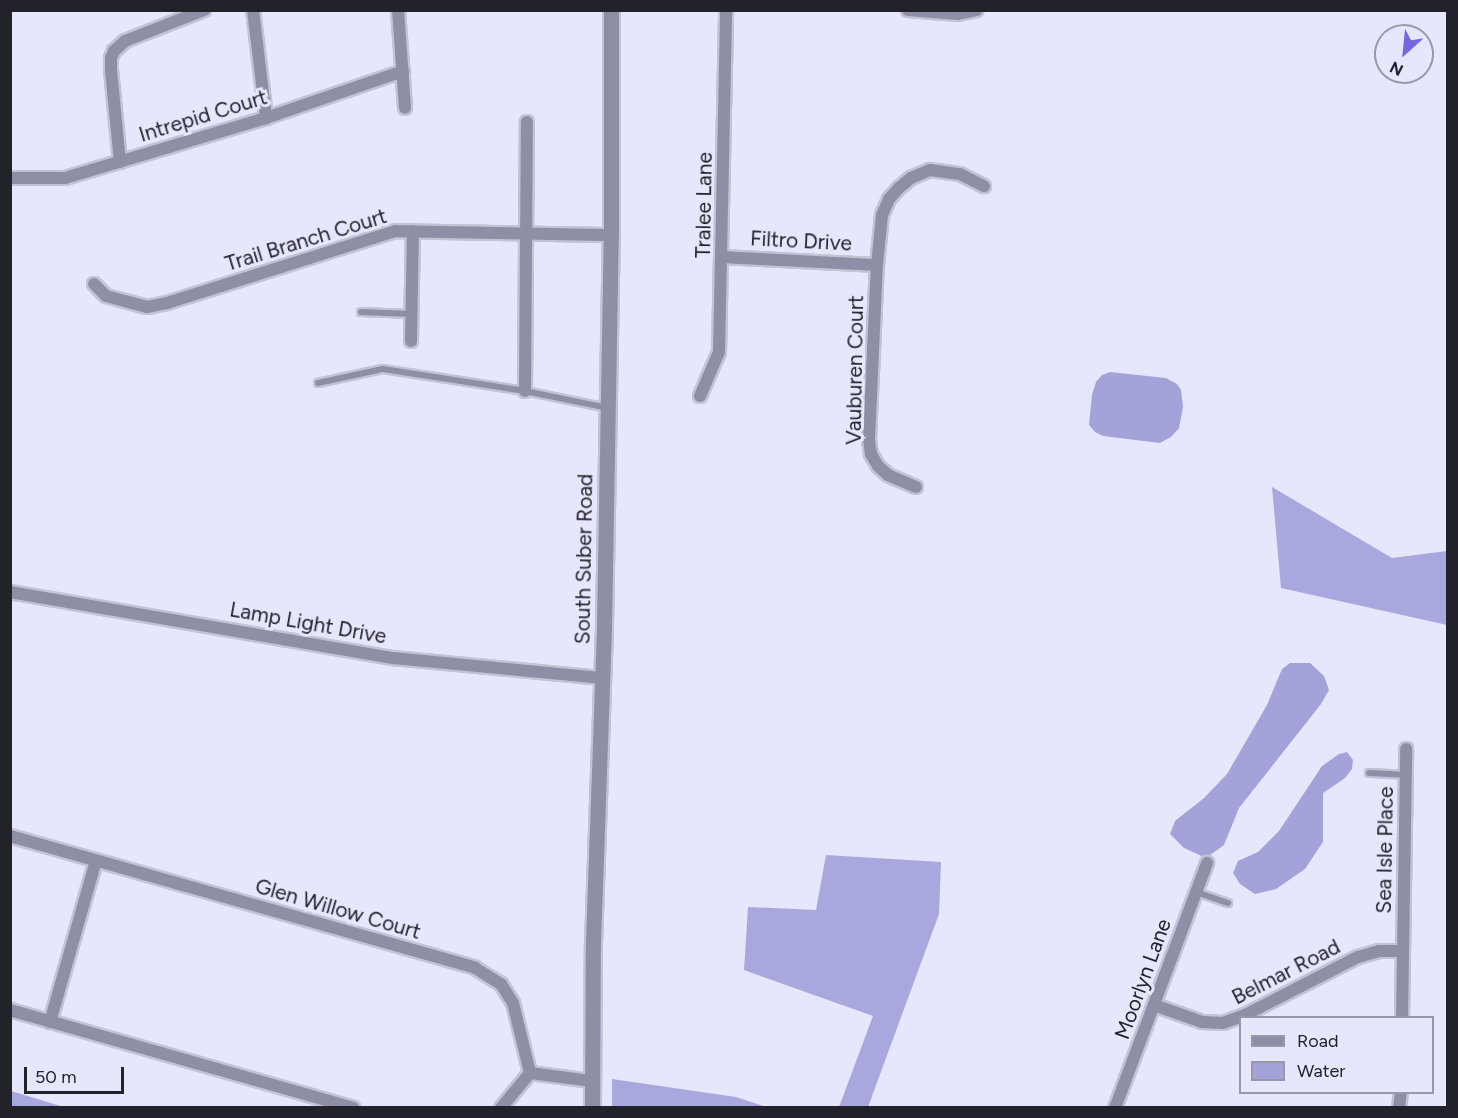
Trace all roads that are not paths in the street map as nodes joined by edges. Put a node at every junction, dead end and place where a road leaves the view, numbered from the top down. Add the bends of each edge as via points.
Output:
1 (204, 10) edge
2 (253, 10) edge
3 (398, 10) edge
4 (611, 10) edge
5 (726, 10) edge
6 (908, 10) edge
7 (977, 10) edge
8 (403, 71) junction
9 (405, 108) dead end
10 (266, 118) junction
11 (527, 122) dead end
12 (120, 162) junction
13 (10, 178) edge
14 (984, 186) dead end
15 (413, 231) junction
16 (525, 233) junction
17 (611, 235) junction
18 (723, 257) junction
19 (877, 265) junction
20 (94, 284) dead end
21 (361, 312) dead end
22 (412, 314) junction
23 (411, 341) dead end
24 (318, 383) dead end
25 (525, 391) junction
26 (700, 396) dead end
27 (608, 408) junction
28 (916, 487) dead end
29 (10, 592) edge
30 (602, 678) junction
31 (1406, 750) dead end
32 (1369, 772) dead end
33 (1405, 775) junction
34 (10, 836) edge
35 (96, 861) junction
36 (1207, 863) dead end
37 (1196, 892) junction
38 (1228, 903) dead end
39 (1403, 951) junction
40 (1154, 1005) junction
41 (10, 1011) edge
42 (1242, 1016) edge
43 (1402, 1016) edge
44 (1239, 1017) edge
45 (50, 1022) junction
46 (530, 1073) junction
47 (592, 1081) junction
48 (353, 1107) edge
49 (501, 1107) edge
50 (592, 1107) edge
51 (1115, 1107) edge

1 - 12 street via 125,41 114,51 111,71
2 - 10 street
3 - 8 street
4 - 17 street, South Suber Road
5 - 18 street, Tralee Lane
6 - 7 street via 958,14
8 - 9 street
8 - 10 street, Intrepid Court
10 - 12 street, Intrepid Court
11 - 16 street
12 - 13 street, Intrepid Court via 65,178
14 - 19 street, Vauburen Court via 945,170 930,170 911,178 885,206
15 - 16 street, Trail Branch Court
15 - 20 street, Trail Branch Court via 382,233 158,306 132,305 106,296
15 - 22 street
16 - 17 street, Trail Branch Court
16 - 25 street
17 - 27 street, South Suber Road
18 - 19 street, Filtro Drive
18 - 26 street, Tralee Lane via 719,352
19 - 28 street, Vauburen Court via 871,454 888,475
21 - 22 lane
22 - 23 street
24 - 25 lane via 383,369
25 - 27 lane
27 - 30 street, South Suber Road
29 - 30 street, Lamp Light Drive via 394,658
30 - 47 street, South Suber Road
31 - 33 street, Sea Isle Place
32 - 33 lane
33 - 39 street, Sea Isle Place
34 - 35 street, Glen Willow Court
35 - 45 street
35 - 46 street, Glen Willow Court via 488,974 501,984 513,1003
36 - 37 street, Moorlyn Lane
37 - 38 lane
37 - 40 street, Moorlyn Lane
39 - 42 street, Belmar Road via 1379,951 1358,957
39 - 43 street, Sea Isle Place
40 - 44 street, Belmar Road via 1202,1022 1223,1023
40 - 51 street, Moorlyn Lane
41 - 45 street
45 - 48 street
46 - 47 street
46 - 49 street
47 - 50 street, South Suber Road

